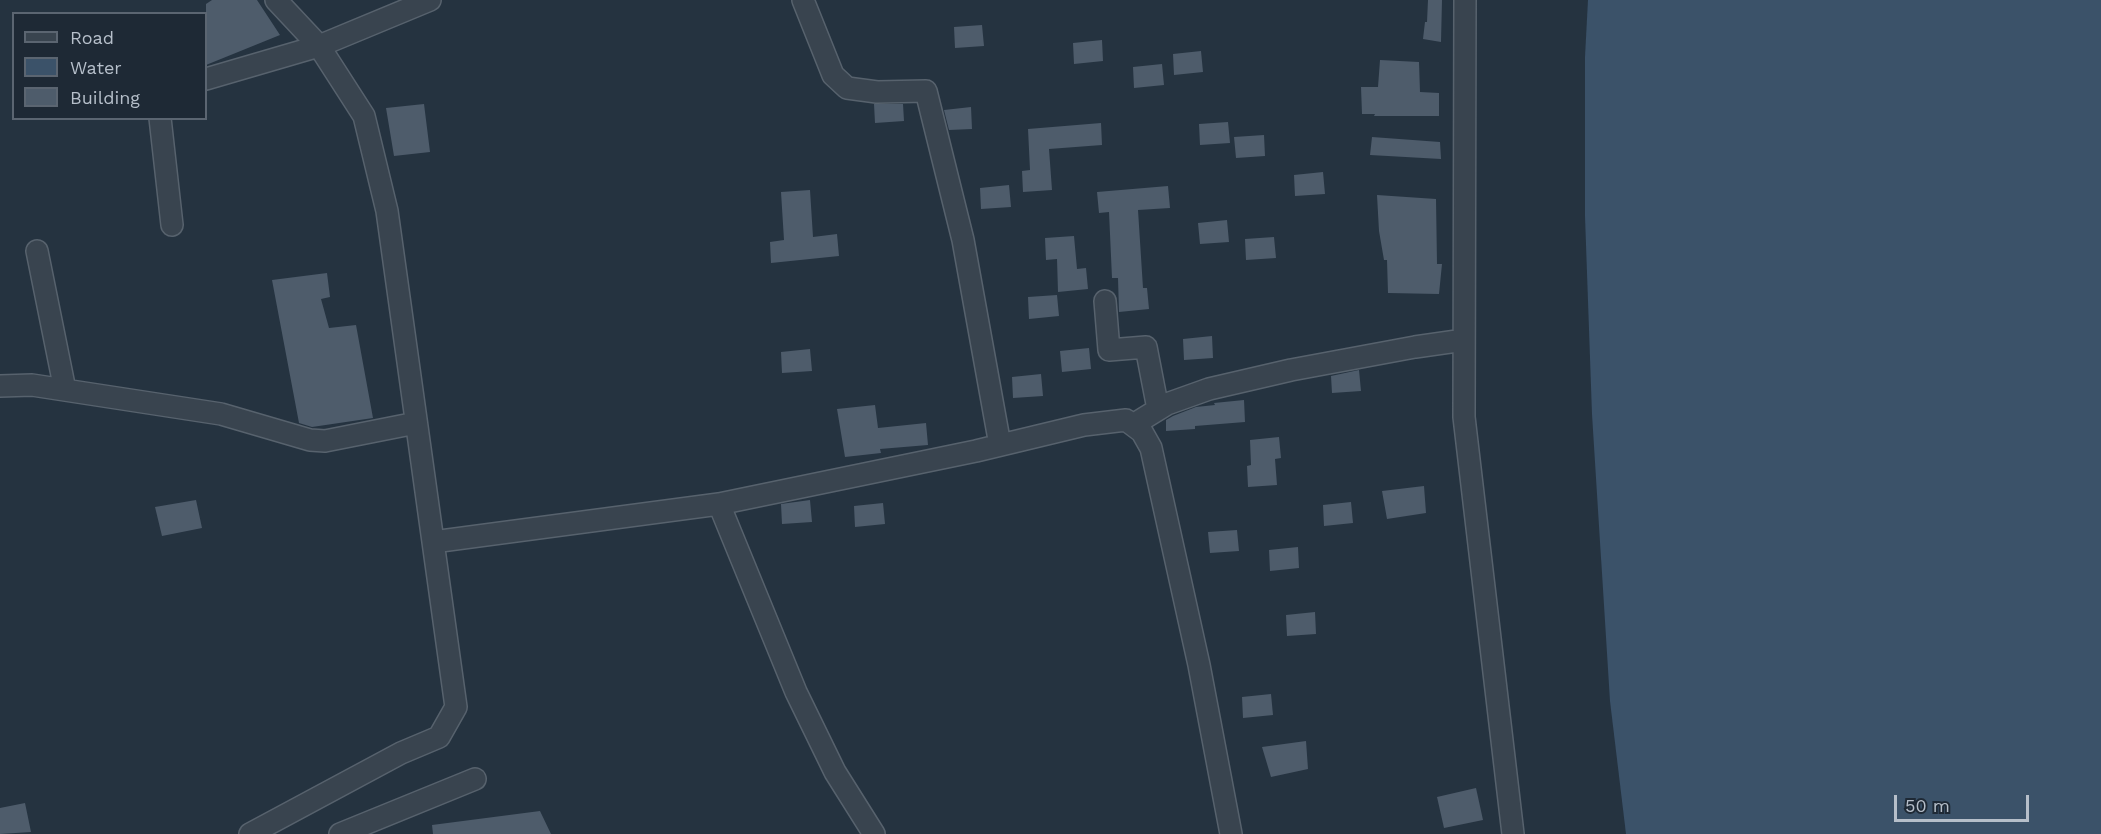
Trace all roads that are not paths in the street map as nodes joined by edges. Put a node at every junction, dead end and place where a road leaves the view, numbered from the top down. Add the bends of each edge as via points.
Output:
1 (276, 0) edge
2 (430, 0) edge
3 (804, 0) edge
4 (1465, 0) edge
5 (319, 46) junction
6 (207, 79) edge
7 (160, 120) edge
8 (172, 225) dead end
9 (37, 251) dead end
10 (1105, 301) dead end
11 (1464, 340) junction
12 (0, 386) edge
13 (65, 390) junction
14 (1158, 409) junction
15 (416, 423) junction
16 (1133, 425) junction
17 (1000, 445) junction
18 (719, 504) junction
19 (433, 542) junction
20 (475, 779) dead end
21 (250, 834) edge
22 (340, 834) edge
23 (874, 834) edge
24 (1231, 834) edge
25 (1513, 834) edge

1 - 5 street
2 - 5 street
3 - 17 street via 834,75 847,88 926,91 963,240
4 - 11 street
5 - 6 street
5 - 15 street via 364,116 387,211
7 - 8 street
9 - 13 street
10 - 14 street via 1108,350 1146,347
11 - 14 street via 1291,370 1209,389
11 - 25 street via 1464,417
12 - 13 street
13 - 15 street via 221,414 310,440 325,441
14 - 16 street
15 - 19 street
16 - 17 street via 1126,420 1083,426
16 - 24 street via 1151,448
17 - 18 street
18 - 19 street
18 - 23 street via 796,692 835,772
19 - 21 street via 456,706 439,737 401,753
20 - 22 street

